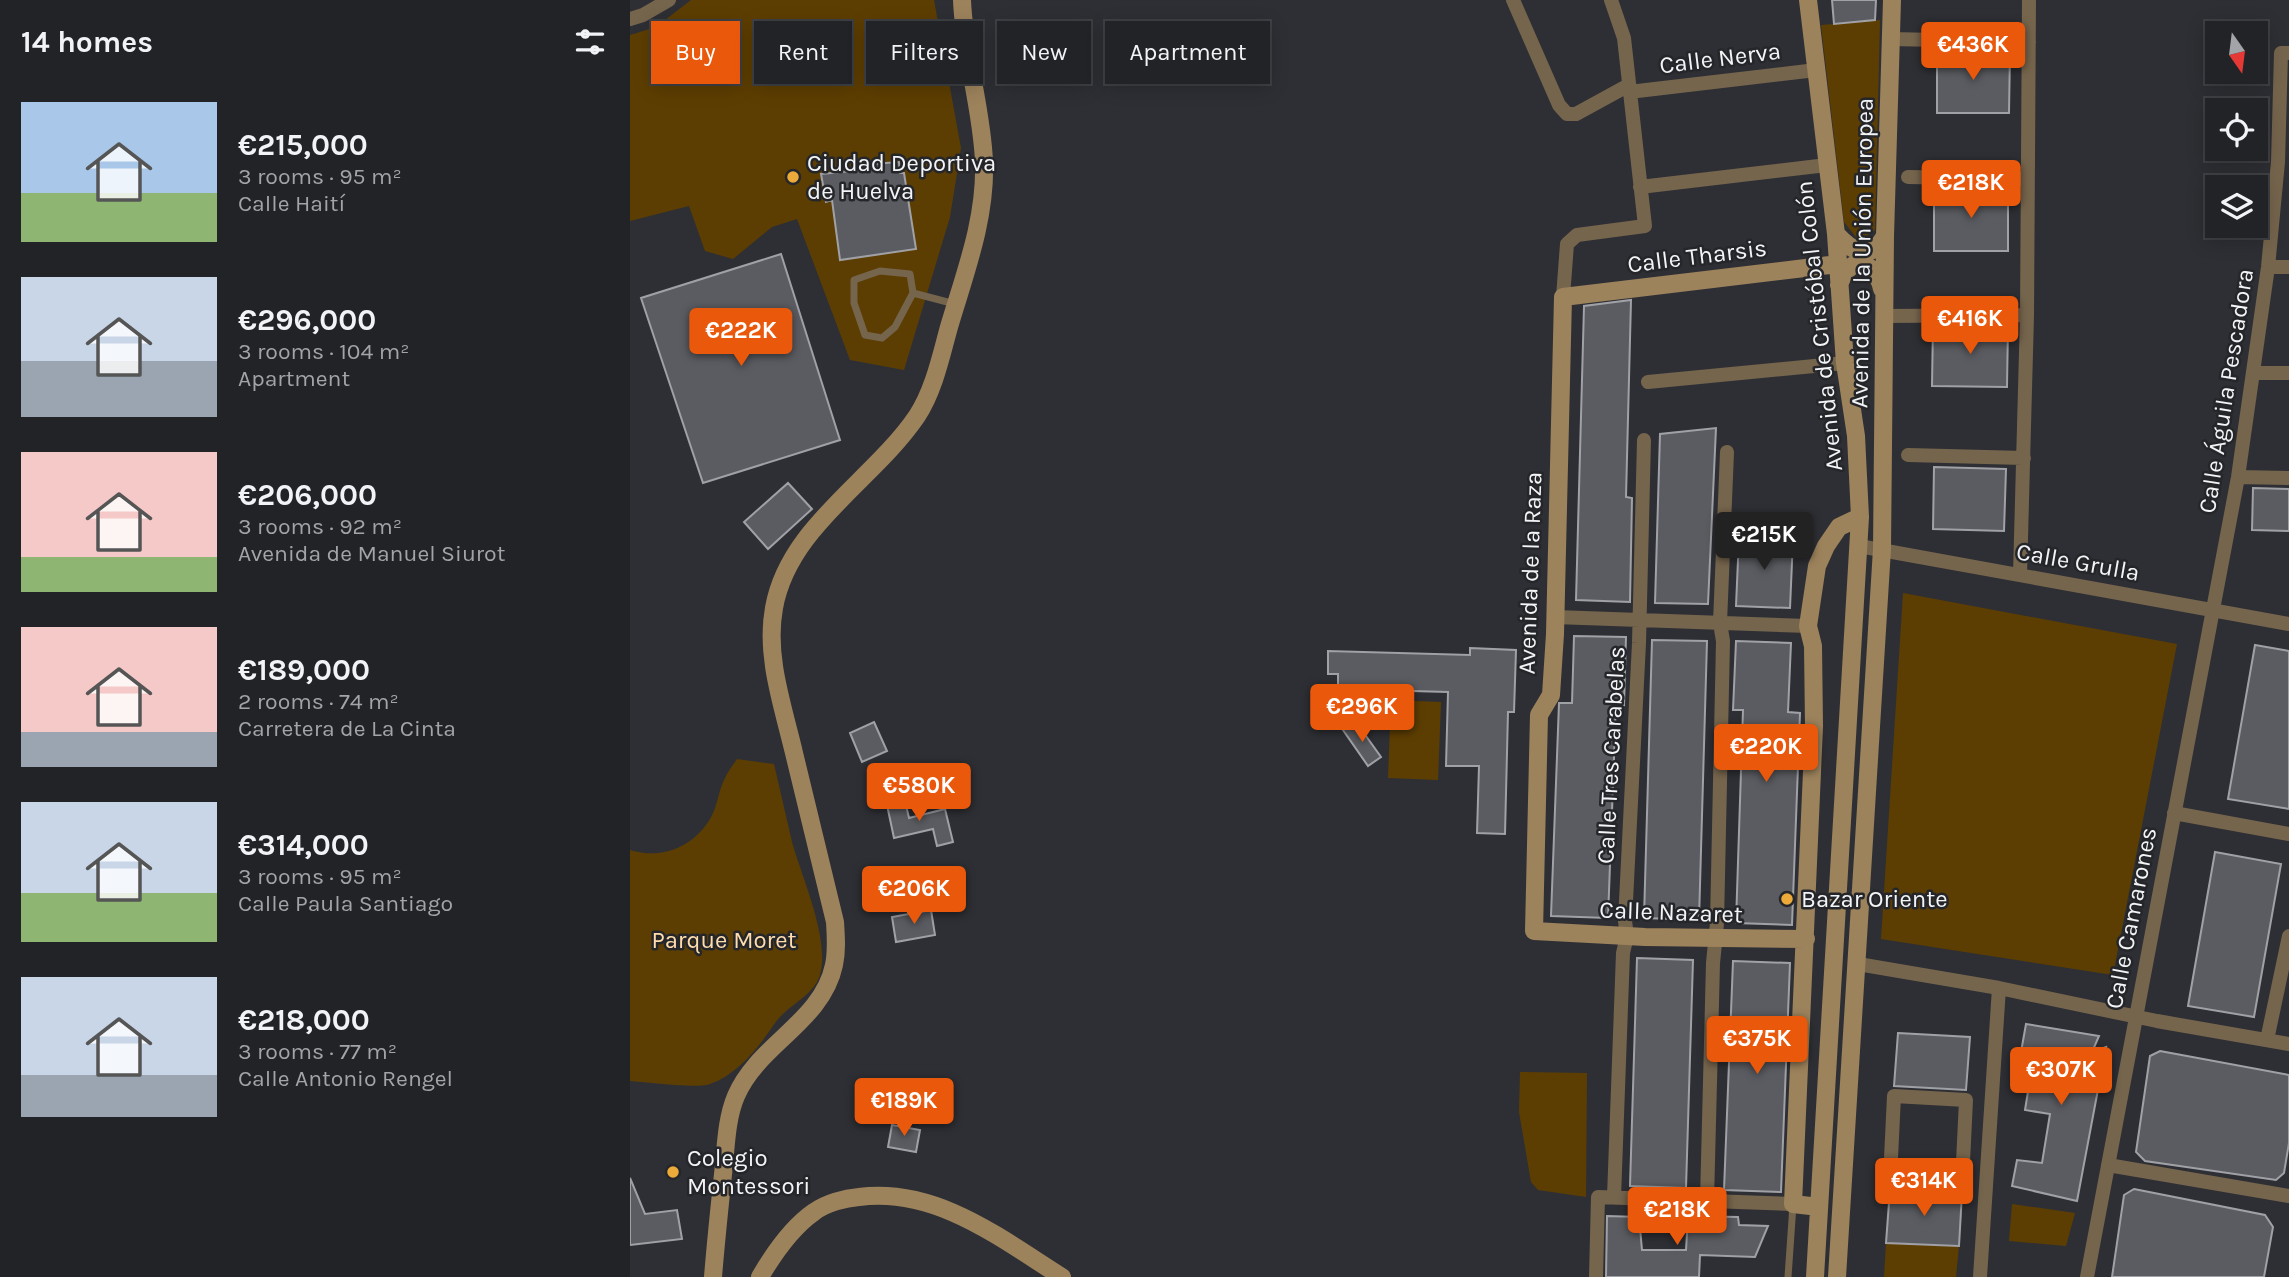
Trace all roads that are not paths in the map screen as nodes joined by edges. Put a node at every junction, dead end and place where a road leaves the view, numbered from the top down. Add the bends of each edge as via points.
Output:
1 (669, 0) edge
2 (962, 0) edge
3 (1513, 0) edge
4 (1611, 0) edge
5 (1808, 0) edge
6 (1892, 0) edge
7 (2029, 0) edge
8 (630, 19) edge
9 (1891, 39) junction
10 (2029, 42) junction
11 (2285, 53) edge
12 (1816, 70) junction
13 (1629, 89) junction
14 (2283, 162) edge
15 (1827, 165) junction
16 (1908, 177) dead end
17 (2026, 179) junction
18 (1640, 187) junction
19 (1836, 234) junction
20 (1885, 236) junction
21 (1838, 264) junction
22 (2268, 267) junction
23 (2289, 267) edge
24 (1839, 285) junction
25 (913, 293) junction
26 (1563, 297) junction
27 (956, 304) junction
28 (1885, 308) junction
29 (2026, 315) junction
30 (1845, 363) junction
31 (2255, 373) junction
32 (2289, 373) edge
33 (1648, 382) dead end
34 (1644, 440) dead end
35 (1727, 453) dead end
36 (1908, 454) dead end
37 (2024, 458) junction
38 (2238, 477) junction
39 (2289, 478) edge
40 (1860, 517) junction
41 (1859, 546) junction
42 (1882, 549) junction
43 (2020, 575) junction
44 (2212, 610) junction
45 (1555, 617) junction
46 (1640, 620) junction
47 (1720, 623) junction
48 (2289, 624) edge
49 (1808, 626) junction
50 (2174, 813) junction
51 (2289, 834) edge
52 (1534, 931) joint
53 (1627, 936) junction
54 (2289, 936) edge
55 (1715, 939) junction
56 (1806, 939) junction
57 (1858, 964) junction
58 (1999, 988) junction
59 (2135, 1017) junction
60 (2267, 1041) junction
61 (2289, 1044) edge
62 (1966, 1100) joint
63 (2108, 1165) junction
64 (2289, 1196) edge
65 (1614, 1197) junction
66 (1707, 1201) junction
67 (1793, 1204) junction
68 (1819, 1206) junction
69 (713, 1277) edge
70 (760, 1277) edge
71 (1062, 1277) edge
72 (1596, 1277) edge
73 (1788, 1277) edge
74 (1815, 1277) edge
75 (1837, 1277) edge
76 (1980, 1277) edge
77 (2087, 1277) edge

1 - 8 street
2 - 27 street via 984,162 983,207
3 - 13 street via 1567,114
4 - 13 street via 1624,38
5 - 12 street, Avenida de Cristóbal Colón
6 - 9 street, Avenida de la Unión Europea
7 - 10 street
9 - 10 street
9 - 20 street, Avenida de la Unión Europea
10 - 17 street
11 - 14 street, Calle Águila Pescadora
12 - 13 street, Calle Nerva
12 - 15 street, Avenida de Cristóbal Colón
13 - 18 street
14 - 22 street, Calle Águila Pescadora
15 - 18 street
15 - 19 street, Avenida de Cristóbal Colón
16 - 17 street
17 - 29 street
18 - 26 street via 1645,226 1577,235 1567,244
19 - 20 street via 1847,246 1864,253 1874,250
19 - 21 street, Avenida de Cristóbal Colón
20 - 28 street, Avenida de la Unión Europea
21 - 24 street, Avenida de Cristóbal Colón
21 - 26 street, Calle Tharsis
22 - 23 street
22 - 31 street, Calle Águila Pescadora
24 - 28 street via 1854,265 1872,268 1880,278
24 - 30 street, Avenida de Cristóbal Colón
25 - 25 lane via 895,327 882,338 865,335 854,303 854,280 880,271 910,274
25 - 27 lane
26 - 45 street, Avenida de la Raza
27 - 69 street via 918,414 892,450 807,536 790,560 774,607 770,639 778,684 835,922 836,948 827,986 812,1010 760,1058 735,1099
28 - 29 street
28 - 42 street, Avenida de la Unión Europea
29 - 37 street
30 - 33 street
30 - 40 street, Avenida de Cristóbal Colón via 1857,436
31 - 32 street
31 - 38 street, Calle Águila Pescadora
34 - 46 street, Calle Tres Carabelas
35 - 47 street
36 - 37 street
37 - 43 street
38 - 39 street
38 - 44 street, Calle Águila Pescadora
40 - 41 street, Avenida de Cristóbal Colón
40 - 49 street via 1839,527 1826,546 1817,566
41 - 42 street, Calle Grulla
41 - 68 street, Avenida de Cristóbal Colón
42 - 43 street, Calle Grulla
42 - 57 street
43 - 44 street, Calle Grulla
44 - 48 street, Calle Grulla
44 - 50 street, Calle Camarones
45 - 46 street
45 - 52 street, Avenida de la Raza via 1551,695 1539,715
46 - 47 street
46 - 53 street, Calle Tres Carabelas
47 - 49 street
47 - 55 street
49 - 56 street via 1813,646 1814,726
50 - 51 street
50 - 59 street, Calle Camarones
52 - 53 street, Calle Nazaret
53 - 55 street, Calle Nazaret
53 - 65 street, Calle Tres Carabelas
54 - 60 street
55 - 56 street, Calle Nazaret
55 - 66 street
56 - 67 street
57 - 58 street
57 - 75 street
58 - 59 street
58 - 76 street
59 - 60 street
59 - 63 street, Calle Camarones
60 - 61 street
62 - 62 street via 1962,1184 1890,1179 1894,1096
63 - 64 street
63 - 77 street, Calle Camarones
65 - 66 street
65 - 72 street via 1598,1197
66 - 67 street
67 - 68 street
67 - 73 lane
68 - 74 street, Avenida de Cristóbal Colón
70 - 71 street via 794,1230 816,1210 847,1198 883,1194 955,1212

